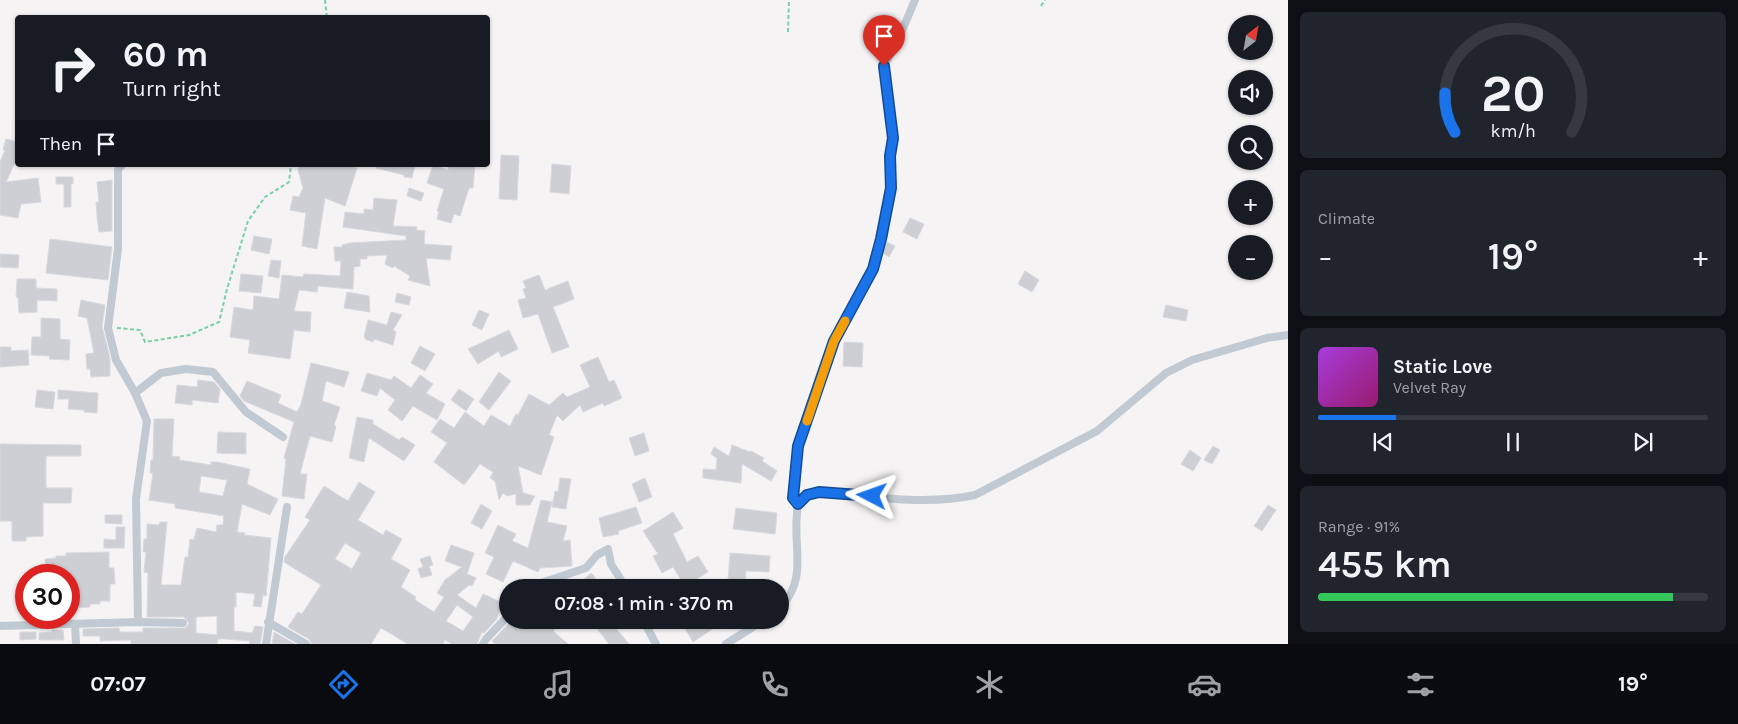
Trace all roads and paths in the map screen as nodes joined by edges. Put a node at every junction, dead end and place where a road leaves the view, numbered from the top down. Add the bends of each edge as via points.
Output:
1 (325, 0) edge
2 (789, 0) edge
3 (915, 0) edge
4 (1045, 0) edge
5 (1041, 6) dead end
6 (327, 15) edge
7 (788, 32) dead end
8 (120, 167) edge
9 (291, 167) edge
10 (108, 328) junction
11 (1288, 335) edge
12 (135, 393) junction
13 (283, 437) dead end
14 (798, 504) junction
15 (287, 506) dead end
16 (553, 579) edge
17 (620, 579) edge
18 (789, 596) edge
19 (138, 622) junction
20 (268, 622) junction
21 (80, 624) edge
22 (183, 624) dead end
23 (499, 625) edge
24 (0, 626) edge
25 (15, 626) edge
26 (75, 629) edge
27 (648, 629) edge
28 (750, 629) edge
29 (304, 643) edge
30 (76, 644) edge
31 (266, 644) edge
32 (483, 644) edge
33 (656, 644) edge
34 (726, 644) edge

1 - 6 path
2 - 7 path
3 - 14 street via 884,66 893,138 891,188 881,239 873,269 834,341 798,446 793,498
4 - 5 path
8 - 10 street via 118,249
9 - 10 path via 289,182 265,197 248,221 219,322 189,335 145,342 140,330
10 - 12 street via 116,360
11 - 14 street via 1192,360 1166,373 1097,431 975,495 952,500 924,500 819,492 807,495
12 - 13 street via 161,373 186,369 213,372 246,412
12 - 19 street via 147,421 136,499
14 - 18 street via 799,567
15 - 20 street
16 - 17 street via 586,568 597,554 608,550 611,564
19 - 21 street
19 - 22 street
20 - 29 street
20 - 31 street
23 - 32 street
24 - 25 street
26 - 30 street
27 - 33 street
28 - 34 street

